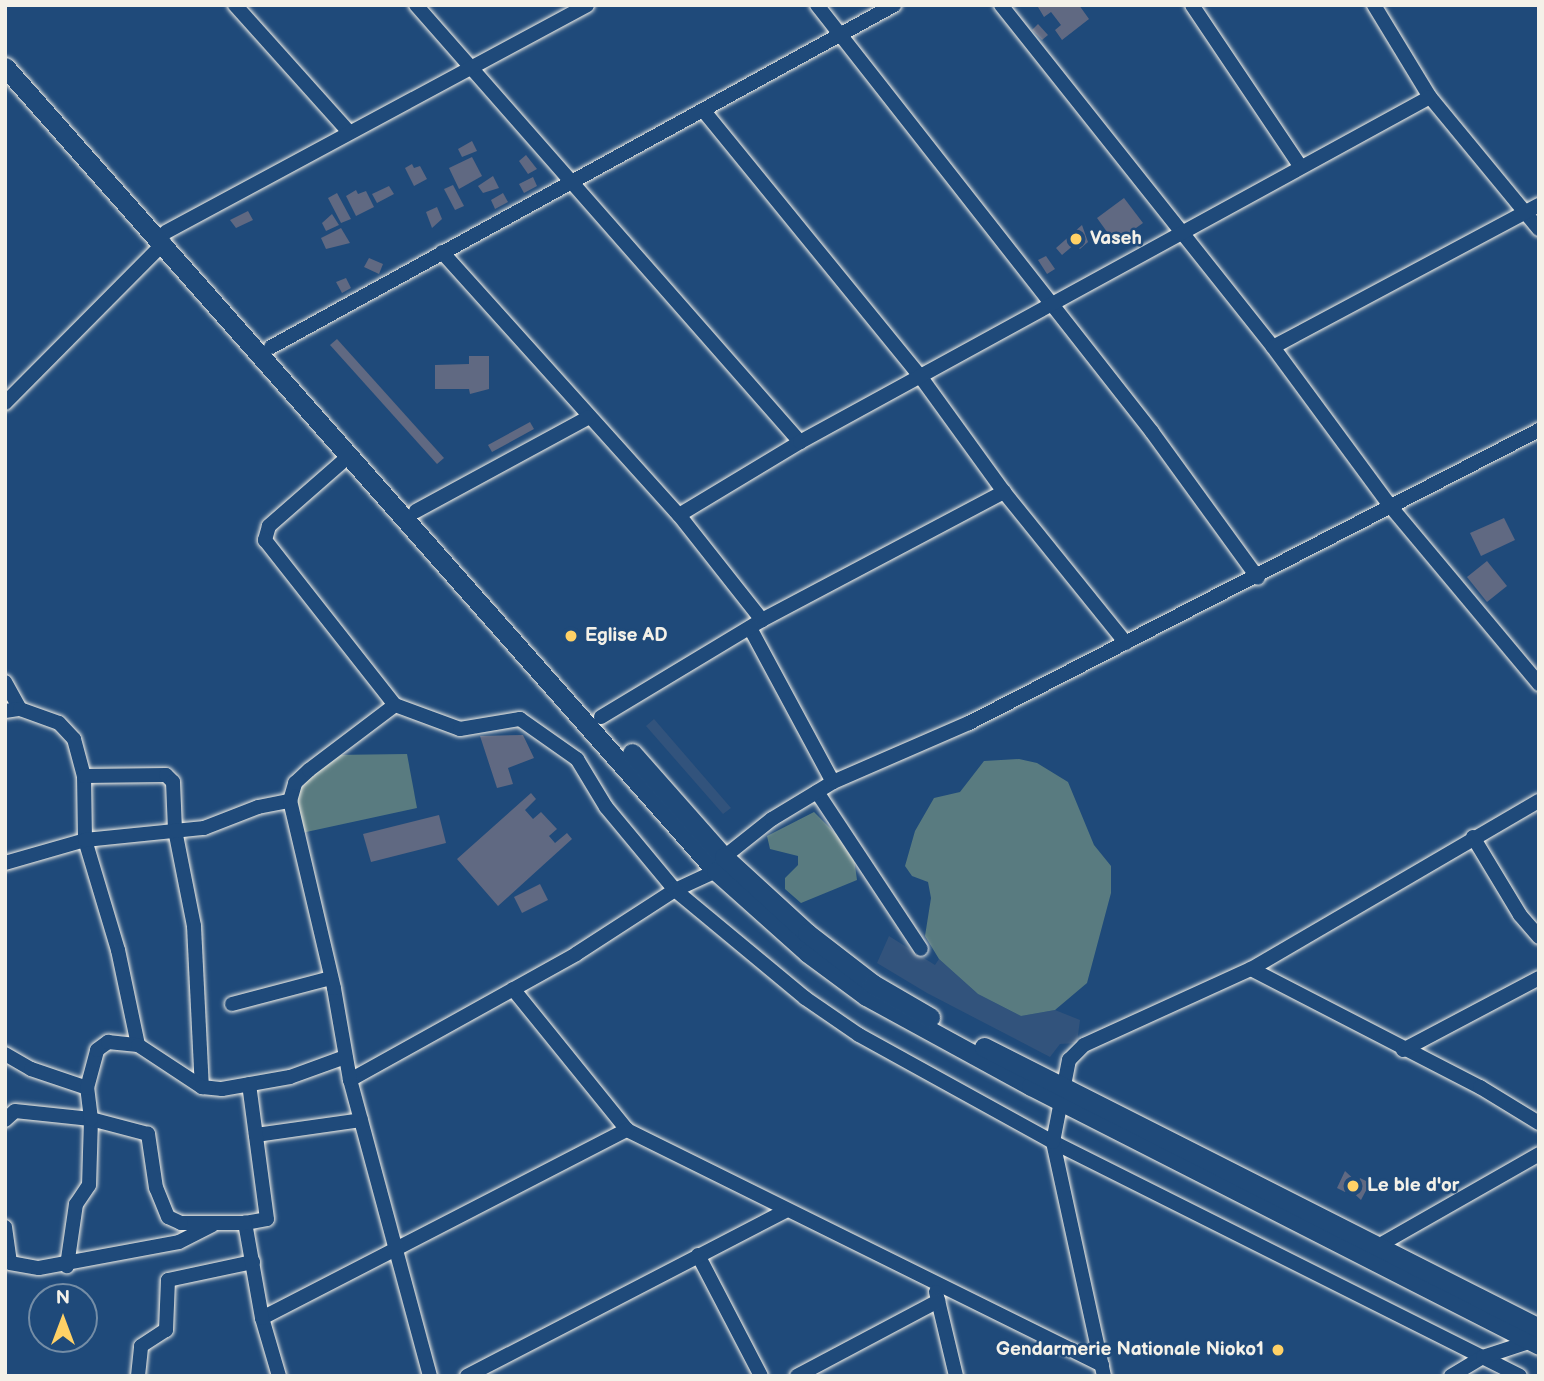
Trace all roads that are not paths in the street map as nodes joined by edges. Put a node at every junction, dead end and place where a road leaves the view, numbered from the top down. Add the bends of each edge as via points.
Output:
1 (235, 5) edge
2 (415, 5) edge
3 (587, 5) edge
4 (817, 5) edge
5 (894, 5) edge
6 (1001, 5) edge
7 (1192, 5) edge
8 (1374, 5) edge
9 (839, 35) junction
10 (5, 50) edge
11 (5, 67) edge
12 (470, 67) junction
13 (1430, 97) junction
14 (703, 110) junction
15 (348, 131) junction
16 (1301, 167) junction
17 (571, 182) junction
18 (1539, 205) edge
19 (1525, 212) junction
20 (1539, 229) edge
21 (1181, 236) junction
22 (165, 238) junction
23 (442, 252) junction
24 (1051, 305) junction
25 (271, 347) junction
26 (1273, 347) junction
27 (920, 376) junction
28 (8, 397) edge
29 (589, 417) junction
30 (1539, 430) edge
31 (800, 442) junction
32 (350, 455) junction
33 (1004, 492) junction
34 (1391, 507) junction
35 (416, 511) junction
36 (679, 515) junction
37 (1258, 578) junction
38 (756, 624) junction
39 (1126, 643) junction
40 (5, 682) edge
41 (1539, 684) edge
42 (395, 705) junction
43 (13, 710) edge
44 (601, 717) junction
45 (84, 776) junction
46 (833, 782) junction
47 (817, 792) junction
48 (1539, 801) edge
49 (290, 802) junction
50 (175, 830) junction
51 (1473, 837) junction
52 (85, 840) junction
53 (5, 863) edge
54 (720, 864) junction
55 (675, 890) junction
56 (1539, 937) edge
57 (921, 949) dead end
58 (1251, 969) junction
59 (331, 978) junction
60 (1539, 978) edge
61 (513, 989) junction
62 (232, 1004) dead end
63 (138, 1045) junction
64 (1403, 1050) junction
65 (5, 1055) edge
66 (345, 1057) junction
67 (349, 1080) junction
68 (249, 1084) junction
69 (202, 1087) junction
70 (88, 1088) junction
71 (1060, 1093) junction
72 (91, 1119) junction
73 (5, 1120) edge
74 (360, 1120) junction
75 (1539, 1123) edge
76 (627, 1130) junction
77 (257, 1135) junction
78 (1053, 1142) junction
79 (1539, 1154) edge
80 (785, 1211) junction
81 (245, 1223) junction
82 (212, 1225) junction
83 (5, 1227) edge
84 (395, 1246) junction
85 (1378, 1246) junction
86 (698, 1255) junction
87 (253, 1262) junction
88 (67, 1266) junction
89 (934, 1284) junction
90 (938, 1301) junction
91 (262, 1318) junction
92 (1537, 1338) edge
93 (1483, 1357) junction
94 (1103, 1370) edge
95 (138, 1376) edge
96 (279, 1376) edge
97 (430, 1376) edge
98 (467, 1376) edge
99 (761, 1376) edge
100 (797, 1376) edge
101 (956, 1376) edge
102 (1451, 1376) edge
103 (1520, 1376) edge

1 - 15 street
2 - 12 street
3 - 12 street
4 - 9 street
5 - 9 street
6 - 21 street
7 - 16 street
8 - 13 street
9 - 14 street
9 - 24 street
10 - 22 street
11 - 22 street
12 - 15 street
12 - 17 street
13 - 16 street
13 - 19 street
14 - 17 street
14 - 27 street
15 - 22 street
16 - 21 street
17 - 23 street
17 - 31 street
18 - 19 street
19 - 20 street
19 - 26 street
21 - 24 street
21 - 26 street
22 - 25 street
22 - 28 street
22 - 32 street
23 - 25 street
23 - 29 street
24 - 27 street
24 - 37 street
25 - 35 street
26 - 34 street
27 - 31 street
27 - 33 street
29 - 35 street
29 - 36 street
30 - 34 street
31 - 36 street
32 - 42 street via 269,526 265,540
32 - 54 street
33 - 38 street
33 - 39 street
34 - 37 street
34 - 41 street
35 - 44 street
36 - 38 street
37 - 39 street
38 - 44 street
38 - 46 street
39 - 46 street via 969,723
40 - 43 street
42 - 49 street via 309,770 295,783
42 - 55 street via 460,729 520,719 578,759 606,807
43 - 45 street via 70,730
44 - 54 street
45 - 50 street via 171,777
45 - 52 street
46 - 47 street
47 - 54 street via 772,819
47 - 57 street
48 - 51 street
49 - 50 street via 258,807 204,828
49 - 59 street
50 - 52 street
50 - 69 street via 194,926
51 - 56 street via 1520,915
51 - 58 street
52 - 53 street
52 - 63 street via 118,950
54 - 55 street
54 - 71 street via 808,953 866,996
55 - 61 street
55 - 78 street via 827,1013
58 - 64 street
58 - 71 street via 1084,1045 1069,1060
59 - 62 street
59 - 66 street
60 - 64 street
61 - 67 street
61 - 76 street
63 - 69 street
63 - 70 street via 101,1045
64 - 75 street
65 - 70 street
66 - 67 street
66 - 68 street via 290,1077
67 - 74 street
68 - 69 street
68 - 77 street
70 - 72 street
71 - 78 street
71 - 85 street
71 - 92 street
72 - 73 street via 15,1111
72 - 82 street via 148,1134 161,1208 181,1223
72 - 88 street via 89,1185 76,1204
74 - 77 street
74 - 84 street
76 - 80 street
76 - 84 street
77 - 81 street via 268,1219
78 - 93 street
78 - 94 street
79 - 85 street
80 - 86 street
80 - 89 street
81 - 82 street
81 - 87 street
82 - 88 street via 180,1242
83 - 88 street via 7,1257 16,1267
84 - 91 street
84 - 97 street
85 - 92 street
86 - 98 street
86 - 99 street
87 - 91 street
87 - 95 street via 168,1280 166,1330 141,1346
89 - 90 street
89 - 94 street
90 - 100 street
90 - 101 street
91 - 96 street
92 - 93 street
93 - 102 street
93 - 103 street

